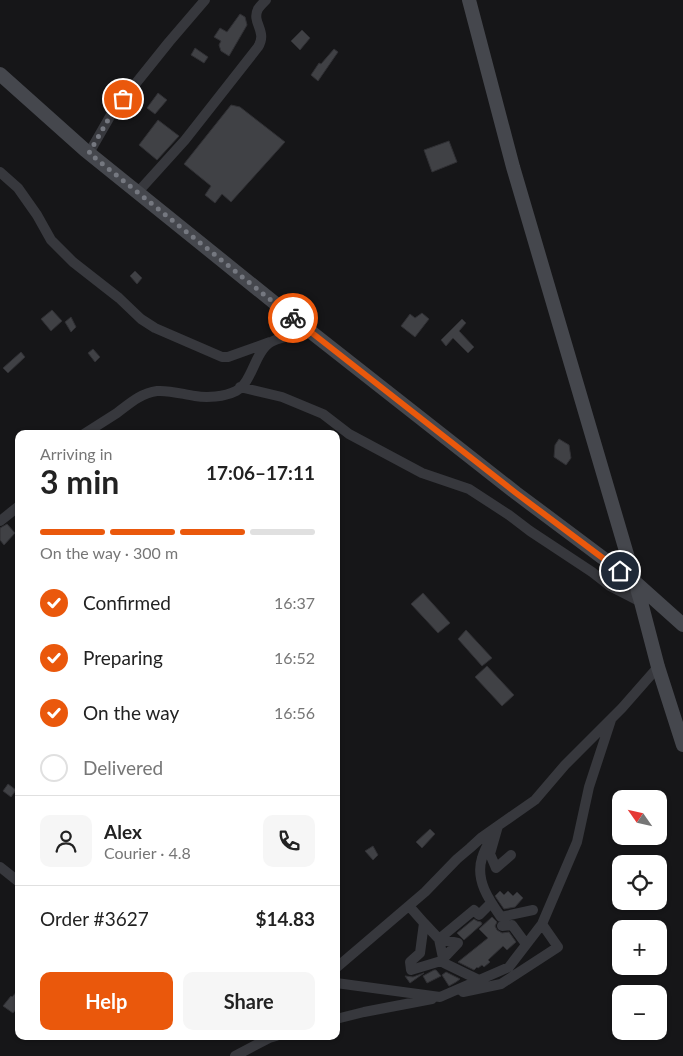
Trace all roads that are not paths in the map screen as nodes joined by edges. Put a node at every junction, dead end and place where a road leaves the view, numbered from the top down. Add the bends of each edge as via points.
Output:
1 (266, 0) edge
2 (469, 0) edge
3 (204, 1) edge
4 (0, 74) edge
5 (89, 153) junction
6 (0, 172) edge
7 (138, 192) junction
8 (312, 332) junction
9 (270, 342) junction
10 (240, 387) junction
11 (90, 430) edge
12 (15, 509) edge
13 (0, 521) edge
14 (635, 582) junction
15 (641, 602) junction
16 (683, 624) edge
17 (658, 667) junction
18 (611, 720) junction
19 (683, 745) edge
20 (498, 826) junction
21 (511, 855) dead end
22 (0, 867) edge
23 (15, 879) edge
24 (491, 903) junction
25 (409, 906) junction
26 (532, 910) dead end
27 (424, 923) junction
28 (542, 924) junction
29 (502, 926) dead end
30 (439, 939) junction
31 (526, 944) junction
32 (558, 947) junction
33 (443, 959) junction
34 (340, 965) edge
35 (509, 967) junction
36 (479, 980) junction
37 (340, 984) edge
38 (440, 997) junction
39 (340, 1019) edge
40 (253, 1040) edge
41 (264, 1040) edge
42 (235, 1056) edge

1 - 7 street via 257,12 256,20 262,36 258,47
2 - 14 street via 513,167
3 - 5 street via 112,113
4 - 5 street
5 - 7 street
6 - 9 street via 18,188 52,240 73,262 155,328 222,358
7 - 8 street
8 - 9 street
8 - 14 street
9 - 10 street
10 - 11 street via 222,396 196,397 157,391 134,400
10 - 15 street via 282,397 323,414 349,434 422,473 468,489 610,586
12 - 13 street
14 - 15 street
14 - 16 street
15 - 17 street
17 - 18 street
17 - 19 street
18 - 20 street via 534,800
18 - 28 street via 589,787 577,842
20 - 21 street via 490,854 496,868
20 - 24 street via 481,859 480,880
20 - 25 street via 458,858
22 - 23 street
24 - 26 street via 501,917
24 - 30 street via 479,915 474,910
25 - 27 street
25 - 34 street
27 - 30 street
27 - 33 street via 420,953 410,962 411,970
28 - 31 street
28 - 32 street
29 - 31 street via 512,925
30 - 33 street
30 - 33 street via 458,943
31 - 35 street
32 - 35 street
32 - 38 street via 500,984
33 - 36 street via 444,963
35 - 36 street
36 - 38 street
37 - 38 street
38 - 39 street
40 - 42 street
41 - 42 street

